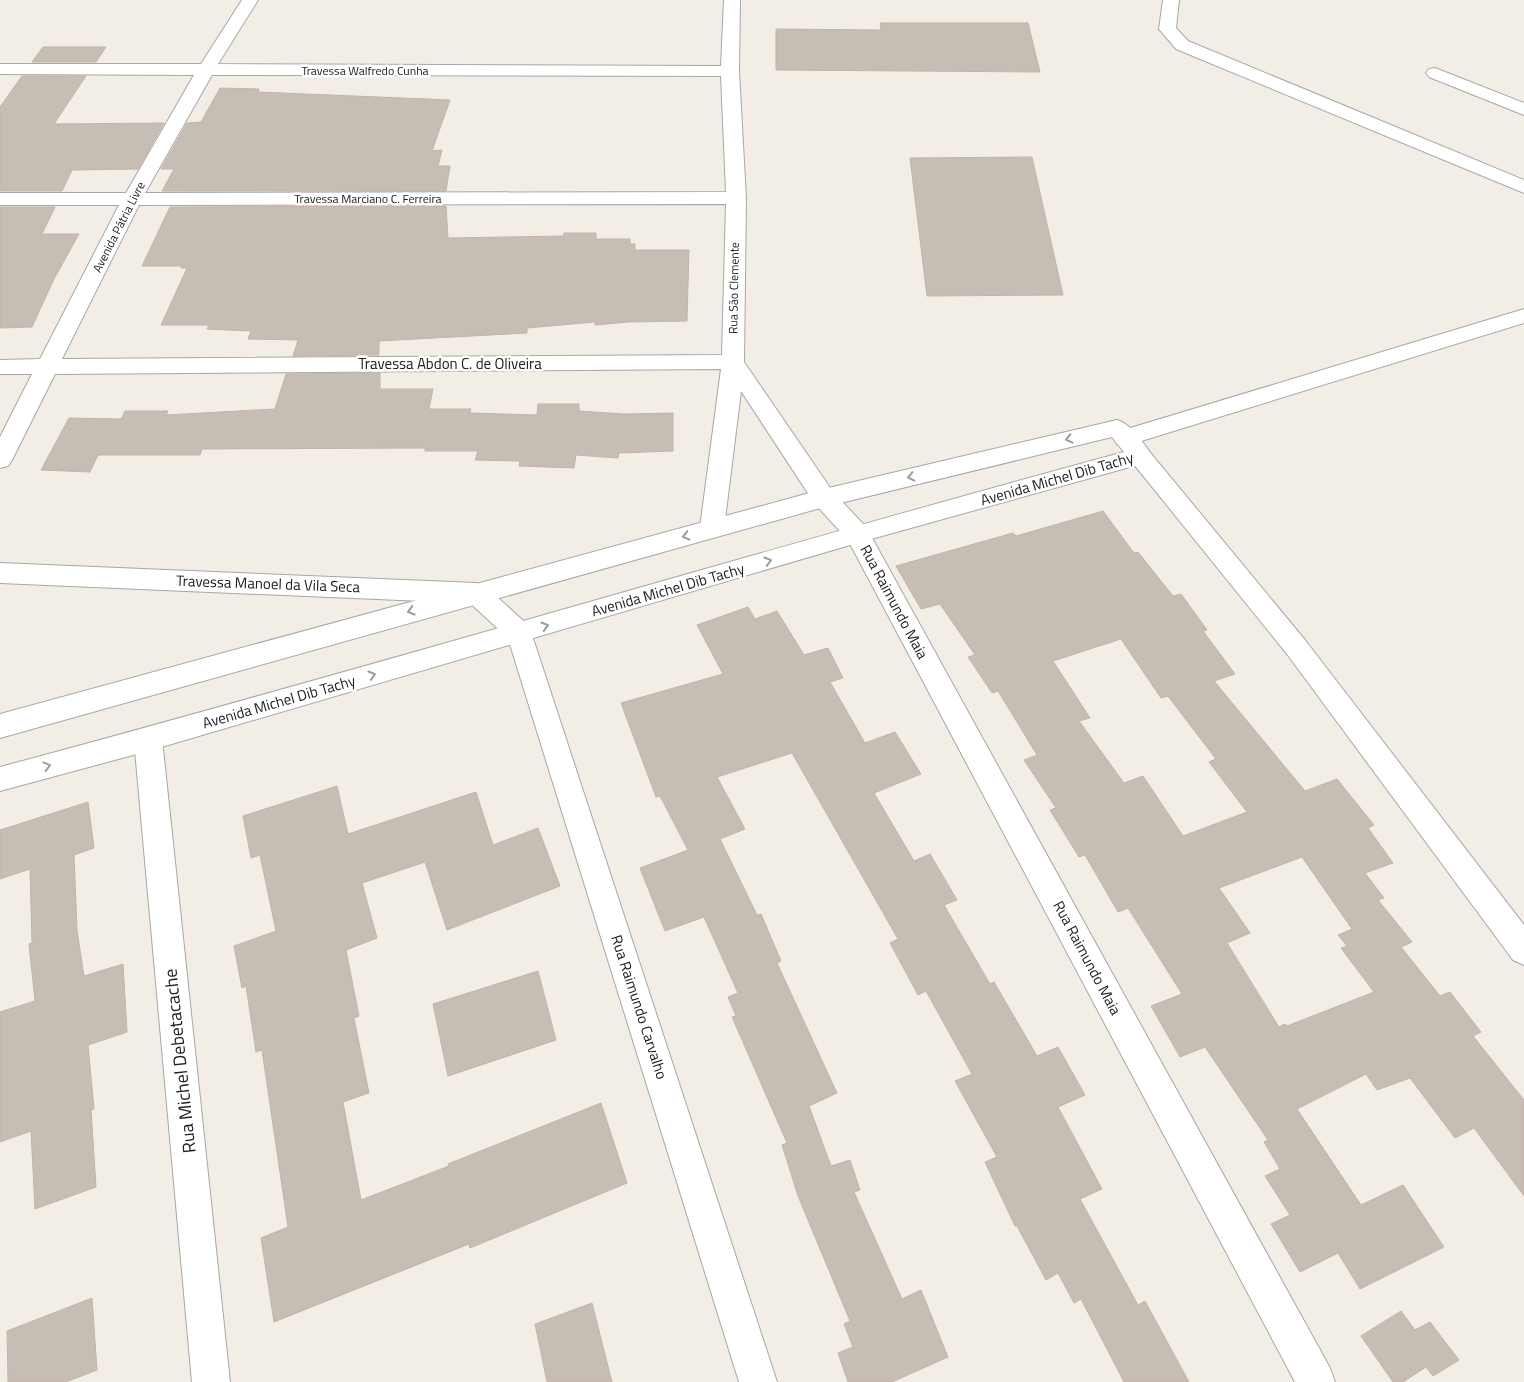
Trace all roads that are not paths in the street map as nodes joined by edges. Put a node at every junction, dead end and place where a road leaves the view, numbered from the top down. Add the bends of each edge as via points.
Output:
1 (250, 0) edge
2 (732, 0) edge
3 (1171, 0) edge
4 (0, 69) edge
5 (205, 71) junction
6 (730, 71) junction
7 (1435, 73) dead end
8 (1524, 110) edge
9 (1524, 187) edge
10 (736, 198) junction
11 (0, 199) edge
12 (132, 199) junction
13 (1524, 316) edge
14 (733, 362) junction
15 (0, 367) edge
16 (47, 367) junction
17 (1133, 447) junction
18 (0, 460) edge
19 (824, 498) junction
20 (712, 528) junction
21 (857, 534) junction
22 (0, 573) edge
23 (476, 593) junction
24 (520, 632) junction
25 (0, 726) edge
26 (148, 739) junction
27 (0, 779) edge
28 (1524, 950) edge
29 (211, 1382) edge
30 (758, 1382) edge
31 (1316, 1382) edge

1 - 5 street, Avenida Pátria Livre
2 - 6 street, Rua São Clemente
3 - 9 street via 1167,29 1182,45
4 - 5 street, Travessa Walfredo Cunha
5 - 6 street, Travessa Walfredo Cunha
5 - 12 street, Avenida Pátria Livre
6 - 10 street, Rua São Clemente
7 - 8 street
10 - 12 street, Travessa Marciano C. Ferreira
10 - 14 street, Rua São Clemente
11 - 12 street, Travessa Marciano C. Ferreira
12 - 16 street, Avenida Pátria Livre
13 - 17 street
14 - 16 street, Travessa Abdon C. de Oliveira
14 - 19 street
14 - 20 street
15 - 16 street, Travessa Abdon C. de Oliveira
16 - 18 street, Avenida Pátria Livre
17 -> 19 street, Avenida Michel Dib Tachy via 1117,428
17 - 21 street, Avenida Michel Dib Tachy
17 - 28 street via 1296,647
19 - 20 street, Avenida Michel Dib Tachy
19 - 21 street
20 -> 23 street, Avenida Michel Dib Tachy
24 -> 21 street, Avenida Michel Dib Tachy
21 - 31 street, Rua Raimundo Maia
22 - 23 street, Travessa Manoel da Vila Seca
23 - 24 street
23 -> 25 street, Avenida Michel Dib Tachy
26 -> 24 street, Avenida Michel Dib Tachy
24 - 30 street, Rua Raimundo Carvalho
27 -> 26 street, Avenida Michel Dib Tachy
26 - 29 street, Rua Michel Debetacache

